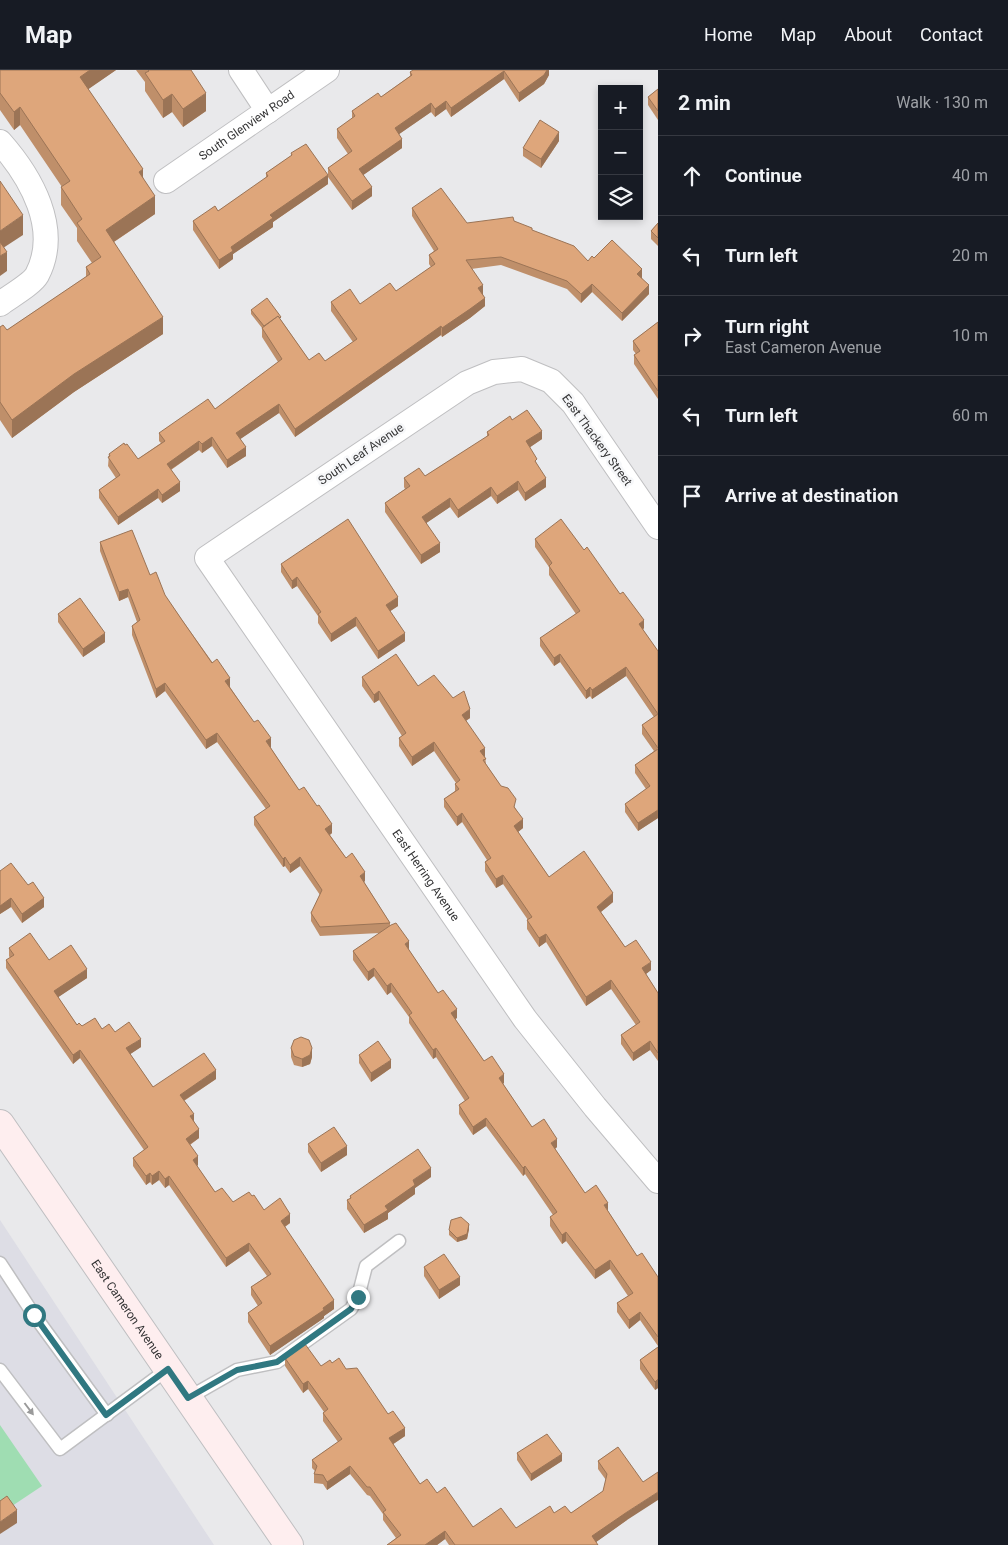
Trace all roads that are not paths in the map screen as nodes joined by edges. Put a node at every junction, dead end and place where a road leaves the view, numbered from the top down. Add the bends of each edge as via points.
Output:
1 (241, 70) edge
2 (326, 70) edge
3 (268, 111) junction
4 (0, 142) edge
5 (166, 180) dead end
6 (0, 304) edge
7 (522, 369) joint
8 (658, 527) edge
9 (208, 558) joint
10 (0, 1124) edge
11 (658, 1181) edge
12 (399, 1241) dead end
13 (0, 1263) edge
14 (168, 1369) junction
15 (0, 1370) edge
16 (188, 1398) junction
17 (106, 1415) junction
18 (289, 1545) edge

1 - 3 street
2 - 3 street, South Glenview Road
3 - 5 street, South Glenview Road
4 - 6 street via 16,160 42,208 47,244 36,277
7 - 8 street, East Thackery Street via 551,381 573,403
7 - 9 street, South Leaf Avenue via 494,372 467,382
9 - 11 street, East Herring Avenue via 525,1019
10 - 14 main road, East Cameron Avenue
12 - 16 lane via 366,1266 358,1297 351,1309 277,1362 237,1370
13 - 17 lane
14 - 16 main road, East Cameron Avenue
14 - 17 lane
15 -> 17 lane via 60,1449
16 - 18 main road, East Cameron Avenue

